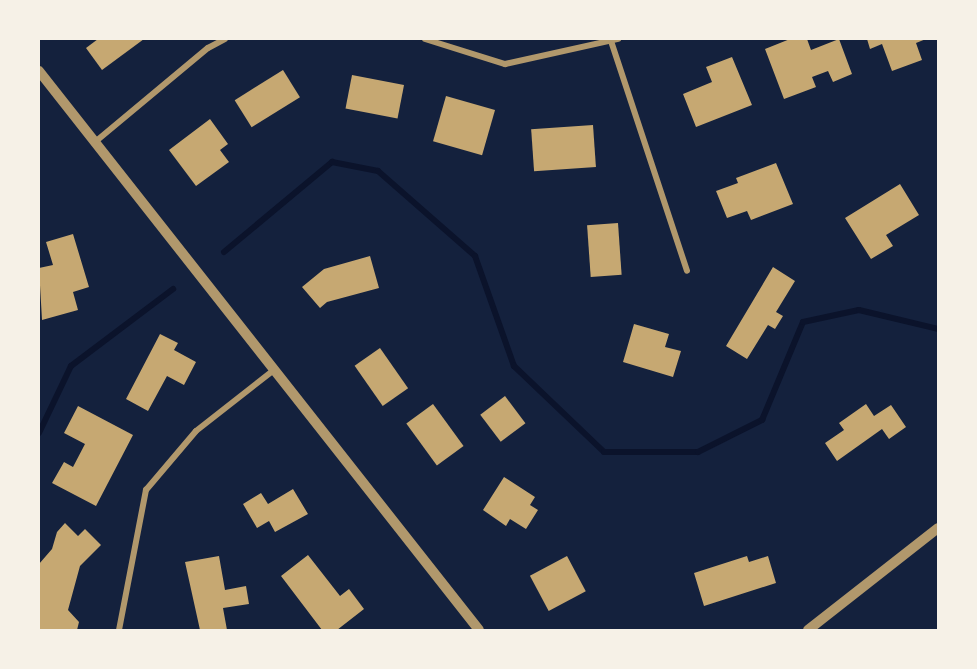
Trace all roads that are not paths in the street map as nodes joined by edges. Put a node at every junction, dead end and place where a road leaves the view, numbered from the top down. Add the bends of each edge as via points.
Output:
1 (225, 39) edge
2 (425, 39) edge
3 (614, 40) edge
4 (39, 71) edge
5 (95, 142) junction
6 (687, 271) dead end
7 (276, 368) junction
8 (938, 528) edge
9 (119, 630) edge
10 (479, 630) edge
11 (808, 630) edge

1 - 5 street via 208,48
2 - 3 street via 505,64
3 - 6 street
4 - 5 street
5 - 7 street
7 - 9 street via 196,430 146,490
7 - 10 street
8 - 11 street

